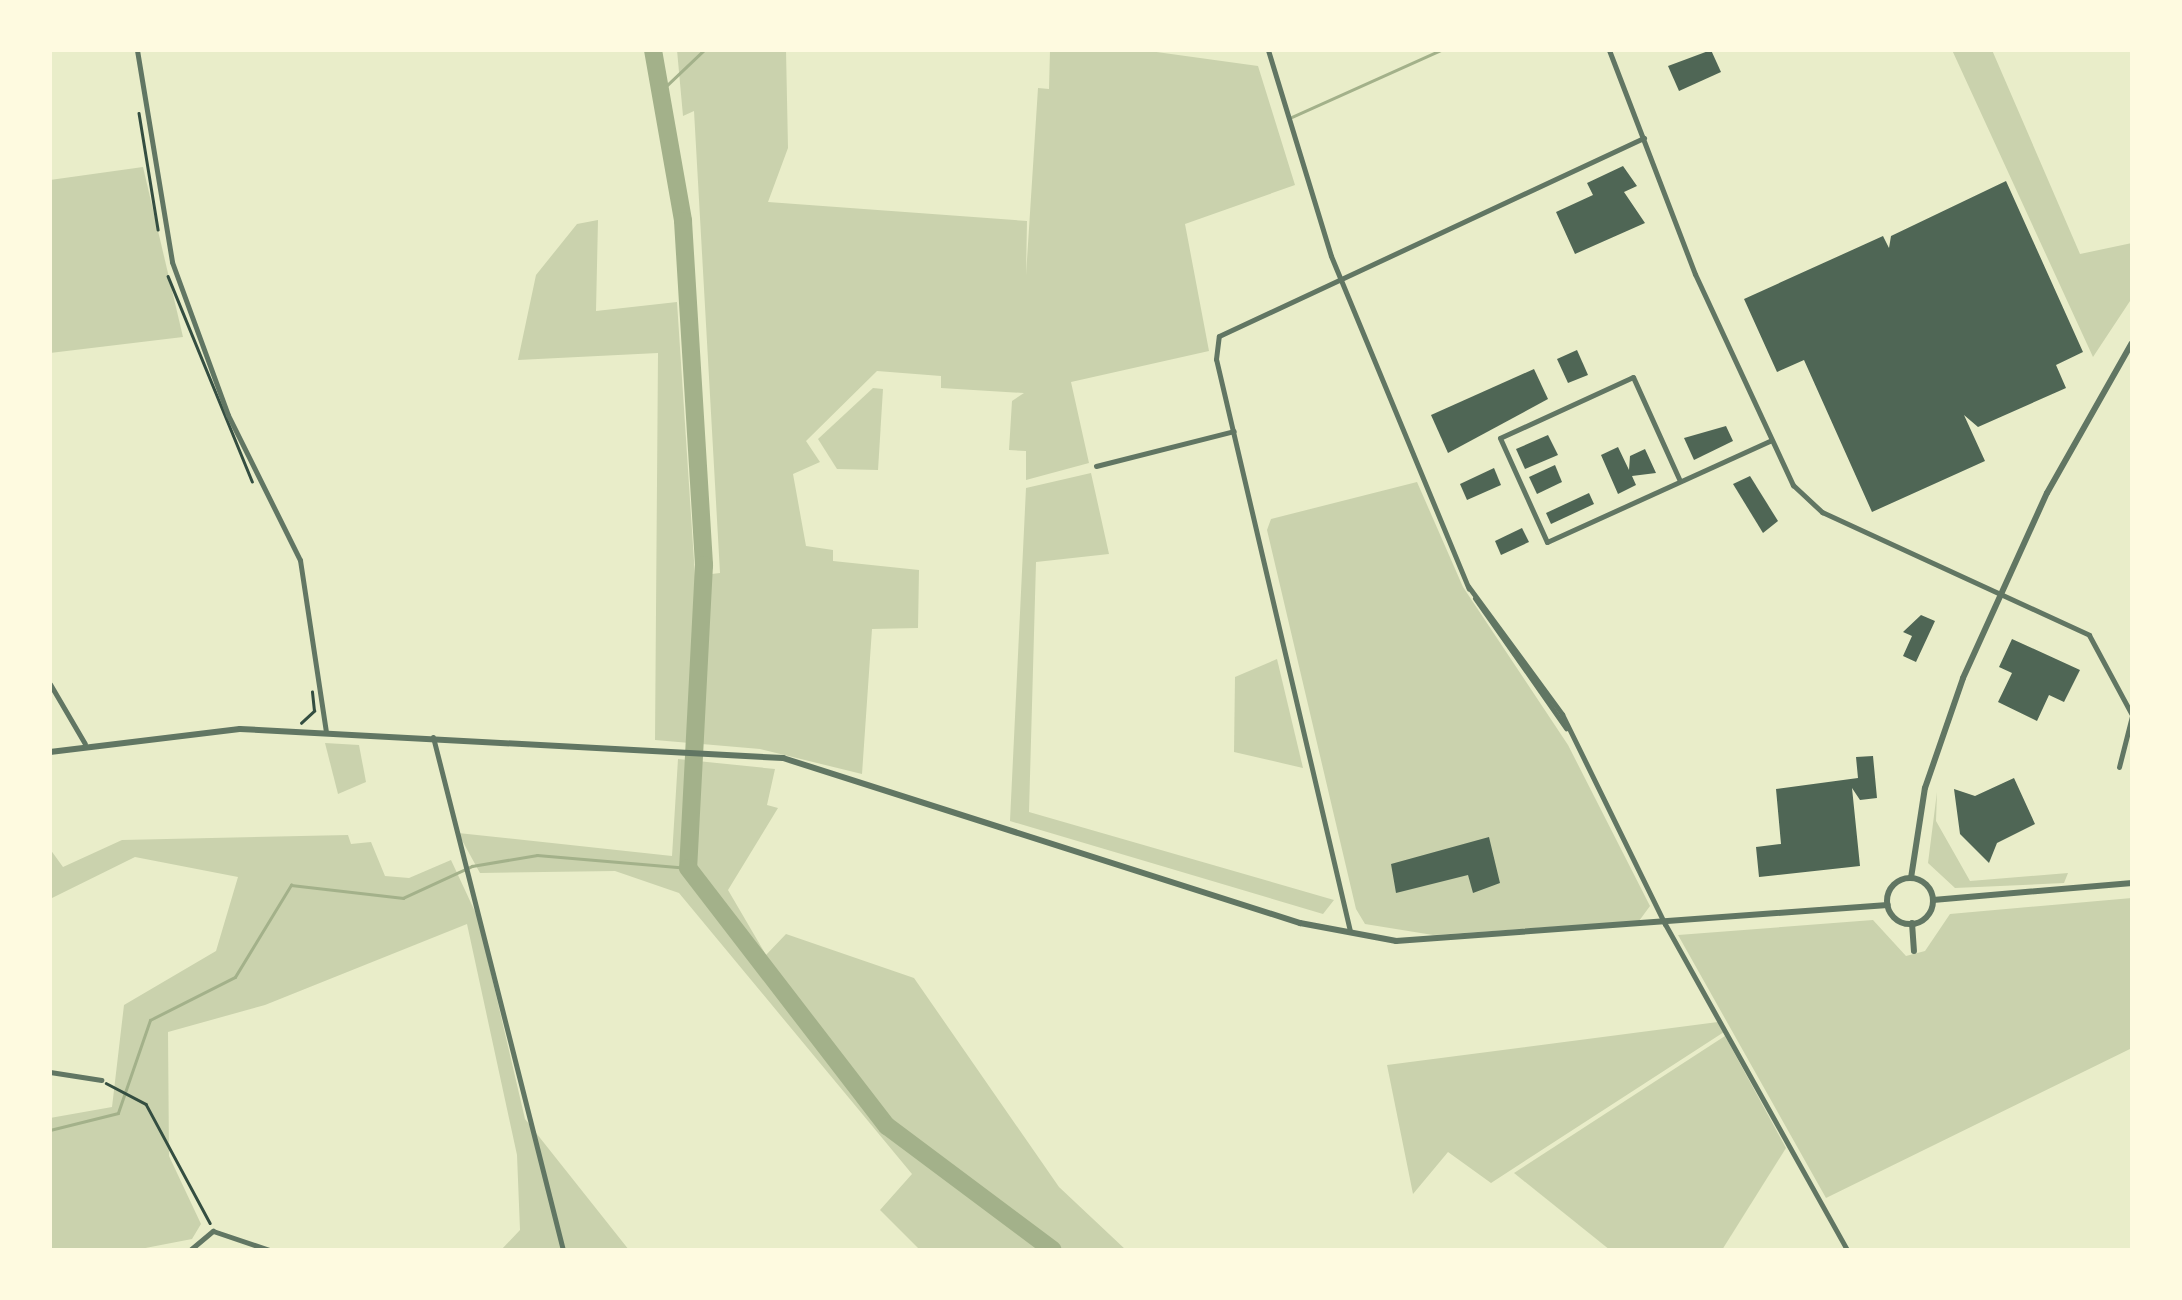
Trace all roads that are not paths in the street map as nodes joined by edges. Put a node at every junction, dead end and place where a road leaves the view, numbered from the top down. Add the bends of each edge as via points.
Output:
1 (137, 50) edge
2 (1268, 50) edge
3 (1609, 50) edge
4 (1644, 138) junction
5 (1341, 273) junction
6 (2132, 343) edge
7 (1234, 432) junction
8 (1770, 441) junction
9 (1096, 466) dead end
10 (1680, 481) junction
11 (1468, 586) junction
12 (1999, 593) junction
13 (50, 684) edge
14 (2132, 716) edge
15 (1568, 730) junction
16 (326, 731) junction
17 (433, 737) junction
18 (85, 744) junction
19 (50, 752) edge
20 (2119, 767) dead end
21 (1911, 878) junction
22 (2132, 884) edge
23 (1933, 900) junction
24 (1888, 905) junction
25 (1912, 923) junction
26 (1664, 924) junction
27 (1351, 936) junction
28 (1914, 951) dead end
29 (50, 1072) edge
30 (101, 1080) road end
31 (190, 1250) edge
32 (269, 1250) edge
33 (563, 1250) edge
34 (1847, 1250) edge

1 - 16 street via 177,278 228,416 300,560
2 - 5 street via 1278,106
3 - 4 street
4 - 5 street
4 - 8 street
5 - 7 street via 1224,328 1216,359
5 - 11 street
6 - 12 street
7 - 9 street
7 - 27 street
8 - 10 street
8 - 12 street via 1793,485 1822,512
10 - 10 street via 1546,542 1500,438 1633,377
11 - 15 street
11 - 15 street via 1531,664
12 - 14 street via 2089,635
12 - 21 street via 1932,762
13 - 18 street
14 - 20 street
15 - 26 street
16 - 17 street
16 - 18 street via 178,730
17 - 27 street via 711,751 840,773
17 - 33 street
18 - 19 street
21 - 23 street
21 - 24 street via 1896,883
22 - 23 street
23 - 25 street
24 - 25 street
24 - 26 street
25 - 28 street
26 - 27 street via 1434,942
26 - 34 street
29 - 30 street
31 - 32 street via 223,1233

